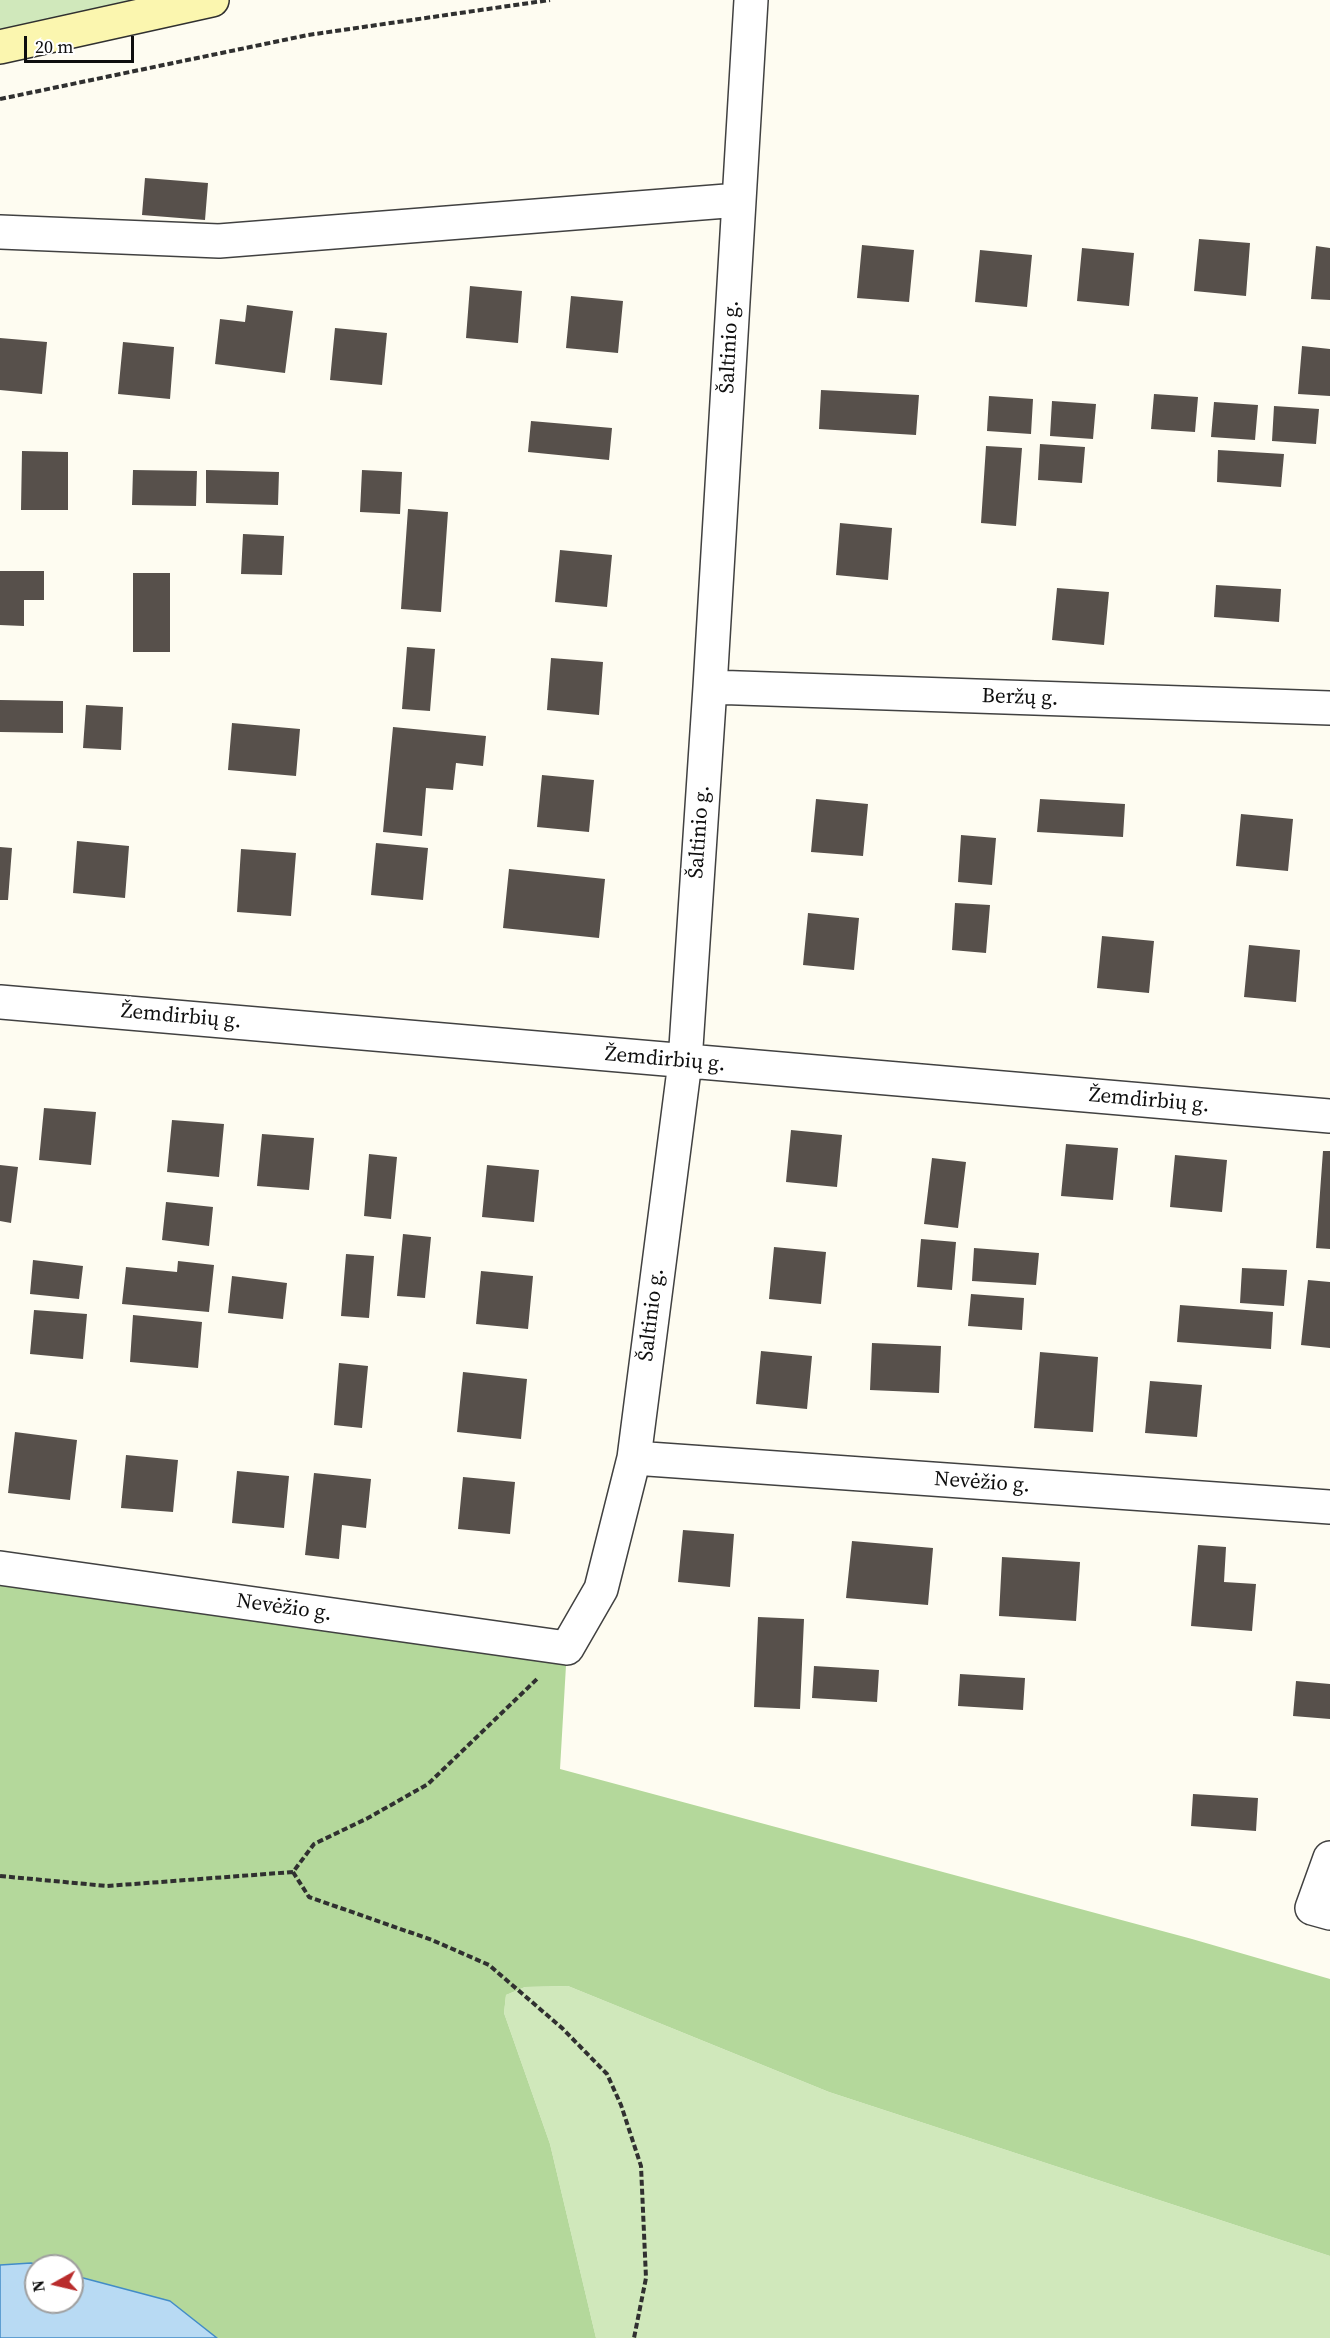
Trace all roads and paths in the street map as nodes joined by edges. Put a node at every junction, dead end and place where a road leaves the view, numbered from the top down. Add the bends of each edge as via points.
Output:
1 (212, 0) edge
2 (550, 0) edge
3 (751, 0) edge
4 (0, 47) edge
5 (0, 99) edge
6 (739, 200) junction
7 (0, 232) edge
8 (710, 687) junction
9 (1330, 708) edge
10 (0, 1002) edge
11 (685, 1062) junction
12 (1330, 1116) edge
13 (634, 1458) junction
14 (1330, 1507) edge
15 (0, 1569) edge
16 (567, 1648) junction
17 (1330, 1858) edge
18 (293, 1872) junction
19 (0, 1876) edge
20 (1330, 1913) edge
21 (634, 2338) edge

1 - 4 street
2 - 5 path via 308,35
3 - 6 street, Šaltinio g.
6 - 7 street via 219,241
6 - 8 street, Šaltinio g.
8 - 9 street, Beržų g.
8 - 11 street, Šaltinio g.
10 - 11 street, Žemdirbių g.
11 - 12 street, Žemdirbių g.
11 - 13 street, Šaltinio g.
13 - 14 street, Nevėžio g.
13 - 16 street, Šaltinio g. via 601,1589
15 - 16 street, Nevėžio g.
16 - 18 path via 428,1784 314,1844
17 - 20 street via 1312,1908
18 - 19 path via 107,1886
18 - 21 path via 309,1897 432,1940 489,1965 562,2028 607,2074 640,2166 646,2278

